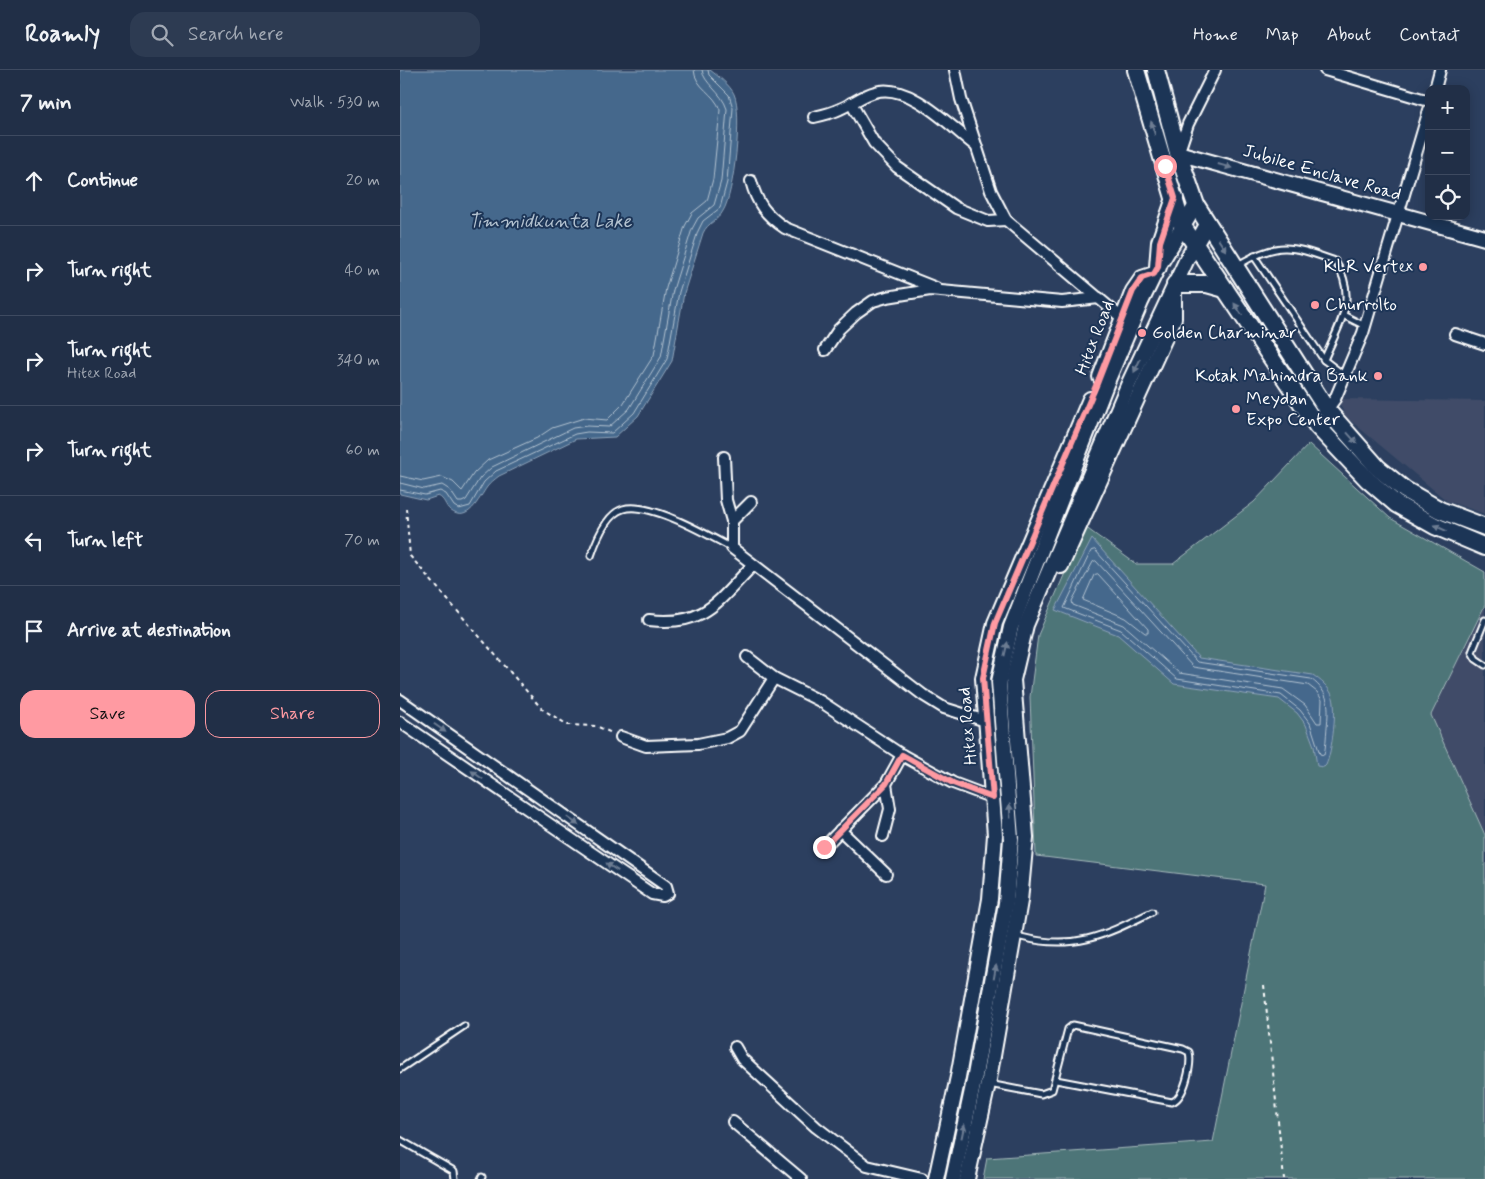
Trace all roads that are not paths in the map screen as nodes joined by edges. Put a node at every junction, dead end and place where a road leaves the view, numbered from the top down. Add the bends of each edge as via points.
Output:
1 (956, 70) edge
2 (1136, 70) edge
3 (1156, 70) edge
4 (1215, 70) edge
5 (1325, 70) edge
6 (1440, 70) edge
7 (1436, 85) edge
8 (1425, 100) edge
9 (851, 103) junction
10 (814, 117) dead end
11 (1425, 123) edge
12 (976, 146) junction
13 (1178, 153) junction
14 (750, 181) dead end
15 (1175, 198) junction
16 (1196, 205) junction
17 (1398, 214) junction
18 (1006, 220) junction
19 (1208, 223) junction
20 (1182, 225) junction
21 (1485, 238) edge
22 (1195, 243) junction
23 (1254, 256) junction
24 (1236, 266) junction
25 (1156, 270) junction
26 (1175, 285) junction
27 (1225, 289) junction
28 (942, 290) junction
29 (1099, 298) junction
30 (1343, 315) junction
31 (1122, 318) junction
32 (1366, 326) junction
33 (1456, 334) dead end
34 (1485, 344) edge
35 (825, 350) dead end
36 (1292, 356) junction
37 (1324, 360) junction
38 (1277, 367) junction
39 (1346, 376) junction
40 (1327, 410) junction
41 (724, 457) dead end
42 (751, 502) dead end
43 (732, 521) junction
44 (1485, 527) edge
45 (1485, 547) edge
46 (732, 548) junction
47 (591, 556) dead end
48 (753, 565) junction
49 (649, 620) dead end
50 (1485, 620) edge
51 (747, 657) dead end
52 (1485, 665) edge
53 (774, 678) junction
54 (400, 700) edge
55 (986, 721) junction
56 (400, 722) edge
57 (621, 737) road end
58 (902, 755) junction
59 (886, 784) junction
60 (993, 798) junction
61 (840, 830) junction
62 (883, 836) dead end
63 (824, 847) dead end
64 (886, 874) dead end
65 (1152, 912) dead end
66 (1021, 936) junction
67 (464, 1026) dead end
68 (735, 1047) dead end
69 (400, 1069) edge
70 (1056, 1080) junction
71 (994, 1085) junction
72 (733, 1122) dead end
73 (400, 1140) edge
74 (455, 1179) edge
75 (800, 1179) edge
76 (922, 1179) edge
77 (936, 1179) edge
78 (953, 1179) edge
79 (967, 1179) edge
80 (975, 1179) edge

1 - 12 street via 961,99
15 -> 2 main road
3 - 13 main road
4 - 13 street via 1188,124
5 - 8 street
6 - 7 street
9 - 10 street
9 - 12 street via 872,92 896,90 915,99
9 - 18 street via 874,143 897,167 956,208 988,221
11 - 17 street
12 - 18 street via 990,191
13 - 16 main road
13 -> 17 street, Jubilee Enclave Road
14 - 28 street via 760,207 785,228
15 - 20 main road
15 - 25 main road via 1160,242
16 - 19 main road
16 - 20 street, Hitex Road
17 - 21 street, Jubilee Enclave Road
17 - 32 street
18 - 29 street
19 - 22 street
19 -> 24 main road
20 - 22 main road
20 - 25 street, Hitex Road
22 - 26 street
22 - 27 main road
23 - 24 lane
23 - 30 lane via 1273,247 1290,248 1335,261 1348,295
23 - 37 lane
24 - 36 main road
25 - 31 street, Hitex Road via 1142,278
78 -> 25 street, Hitex Road via 1006,903 1011,839 999,682 1011,627 1107,382
26 - 27 main road via 1207,284
26 - 66 street via 1174,318 1032,627 1022,681 1031,831 1029,884
26 -> 79 street via 1129,383 1026,625 1013,680 1026,837 1020,901 989,1079
38 -> 27 main road
28 - 29 street via 1062,302
28 - 35 street via 873,301 839,329
29 - 31 street
30 - 32 lane
30 - 37 lane
31 - 55 street, Hitex Road via 995,623 983,678
32 - 39 street
33 - 34 street
36 - 38 main road
36 - 40 main road
37 - 39 lane
45 -> 38 main road via 1435,526 1396,504 1368,480 1317,426
39 - 40 street
40 -> 44 main road via 1378,468 1405,490 1440,510
41 - 43 street via 726,500
42 - 43 street
43 - 46 street
46 - 47 lane via 692,526 633,508 621,509 610,519
46 - 48 street
48 - 49 street via 707,612 682,622
48 - 55 street via 923,695 944,708
50 - 52 lane via 1472,652
51 - 53 street
53 - 57 street via 740,731 727,738 698,744 646,746
53 - 58 street via 820,701
54 -> 56 street via 666,886 668,893 664,896 652,894
55 - 60 street, Hitex Road
58 - 59 street
58 - 60 street via 953,783
59 - 61 street
59 - 62 street via 890,809
60 - 77 street, Hitex Road via 995,835 986,929
61 - 63 street
61 - 64 street
65 - 66 lane via 1107,934 1072,943
66 - 71 street
67 - 69 lane
68 - 76 street via 742,1059 816,1127 867,1166
70 - 70 lane via 1068,1029 1073,1025 1183,1049 1189,1052 1192,1061 1181,1095 1172,1102
70 - 71 lane via 1052,1090 1041,1094
71 - 80 street
72 - 75 street
73 - 74 lane via 454,1171

